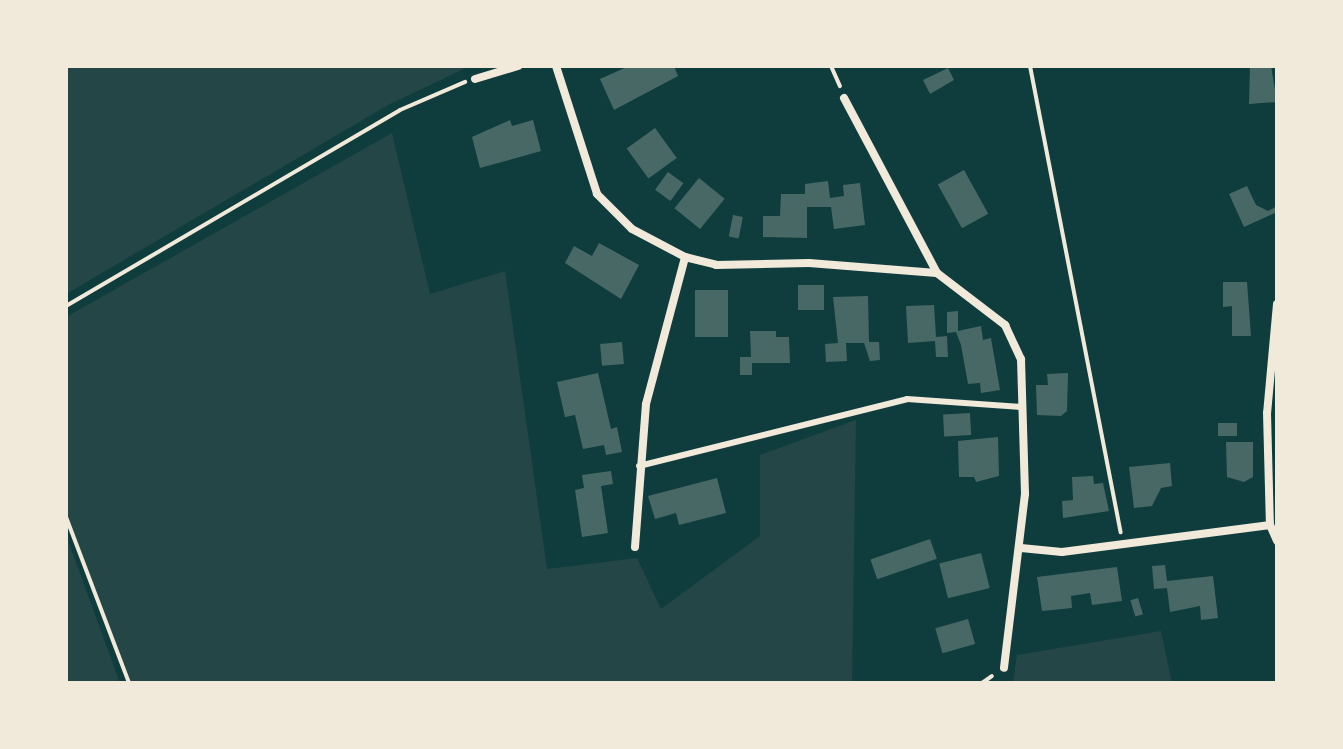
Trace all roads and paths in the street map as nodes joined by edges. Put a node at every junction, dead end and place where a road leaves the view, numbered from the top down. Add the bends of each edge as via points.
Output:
1 (518, 66) edge
2 (556, 66) edge
3 (831, 66) edge
4 (1030, 66) edge
5 (475, 79) joint
6 (844, 98) joint
7 (685, 257) junction
8 (937, 273) junction
9 (1277, 304) edge
10 (66, 306) edge
11 (1022, 407) junction
12 (638, 466) junction
13 (66, 517) edge
14 (1270, 525) junction
15 (1277, 541) edge
16 (1123, 546) junction
17 (635, 547) dead end
18 (1021, 548) junction
19 (1004, 668) dead end
20 (129, 683) edge

1 - 5 street
2 - 7 street via 597,194 632,229
3 - 6 path
4 - 16 path
5 - 10 path via 400,110
6 - 8 street
7 - 8 street via 716,265 809,263
7 - 12 street via 646,404
8 - 11 street via 1005,325 1021,359
9 - 14 street via 1267,413
11 - 12 lane via 907,399
11 - 18 street
12 - 17 street
13 - 20 path
14 - 15 street
14 - 16 street
16 - 18 street via 1062,552
18 - 19 street

